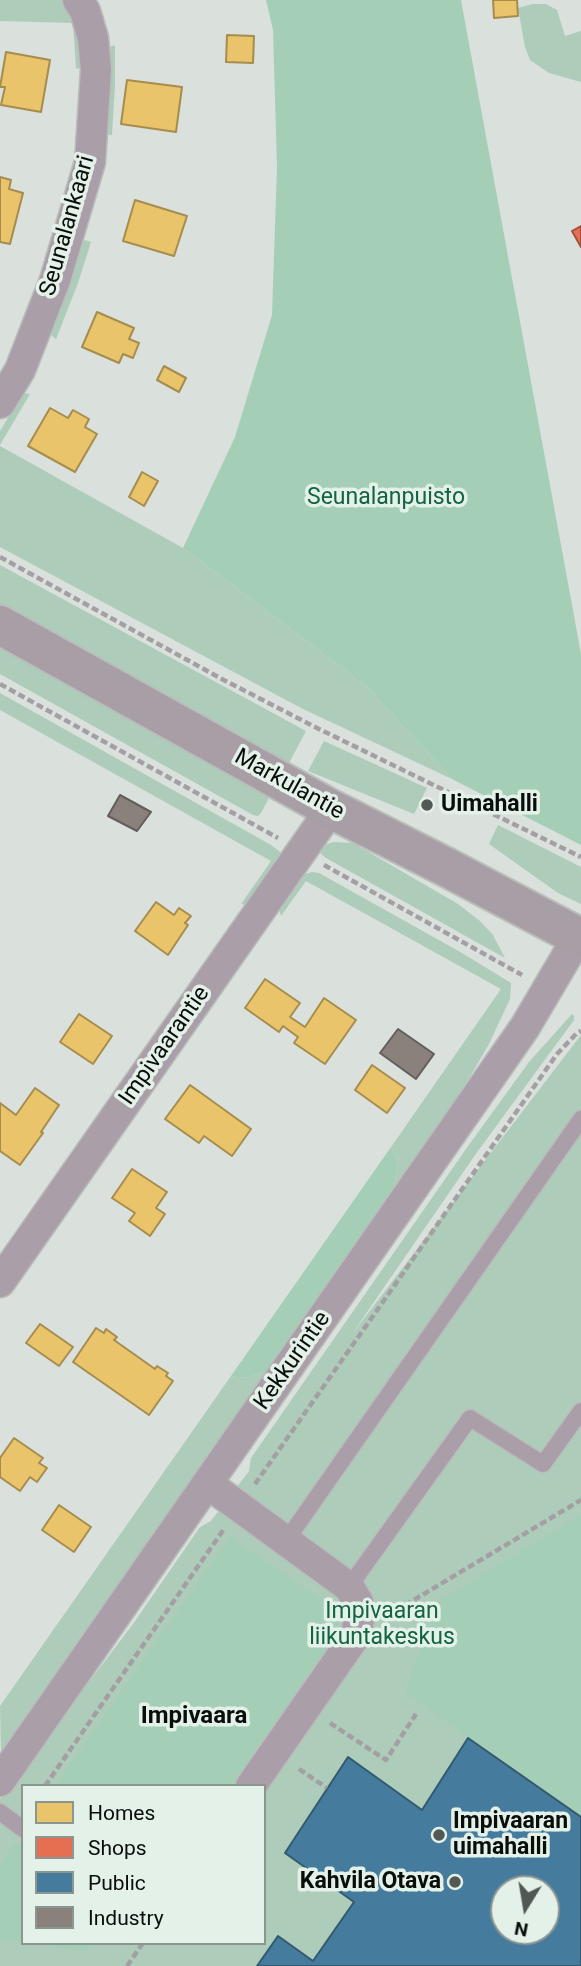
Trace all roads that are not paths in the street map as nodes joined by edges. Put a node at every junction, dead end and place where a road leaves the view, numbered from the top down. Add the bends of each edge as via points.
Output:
1 (78, 0) edge
2 (0, 403) edge
3 (0, 625) edge
4 (331, 809) junction
5 (580, 937) edge
6 (581, 1119) edge
7 (0, 1282) edge
8 (581, 1411) edge
9 (208, 1483) junction
10 (286, 1541) junction
11 (349, 1587) junction
12 (0, 1781) edge
13 (252, 1784) edge
14 (0, 1812) edge
15 (21, 1828) edge

1 - 2 street, Seunalankaari via 93,37 96,70 90,162 55,280 20,370
3 - 4 main road, Markulantie
4 - 5 main road, Markulantie
4 - 7 street, Impivaarantie
5 - 9 street, Kekkurintie via 532,1016
6 - 10 lane
8 - 11 lane via 543,1464 470,1418
9 - 10 street
9 - 12 street, Kekkurintie
10 - 11 street
11 - 13 street via 358,1602 356,1635
14 - 15 lane

